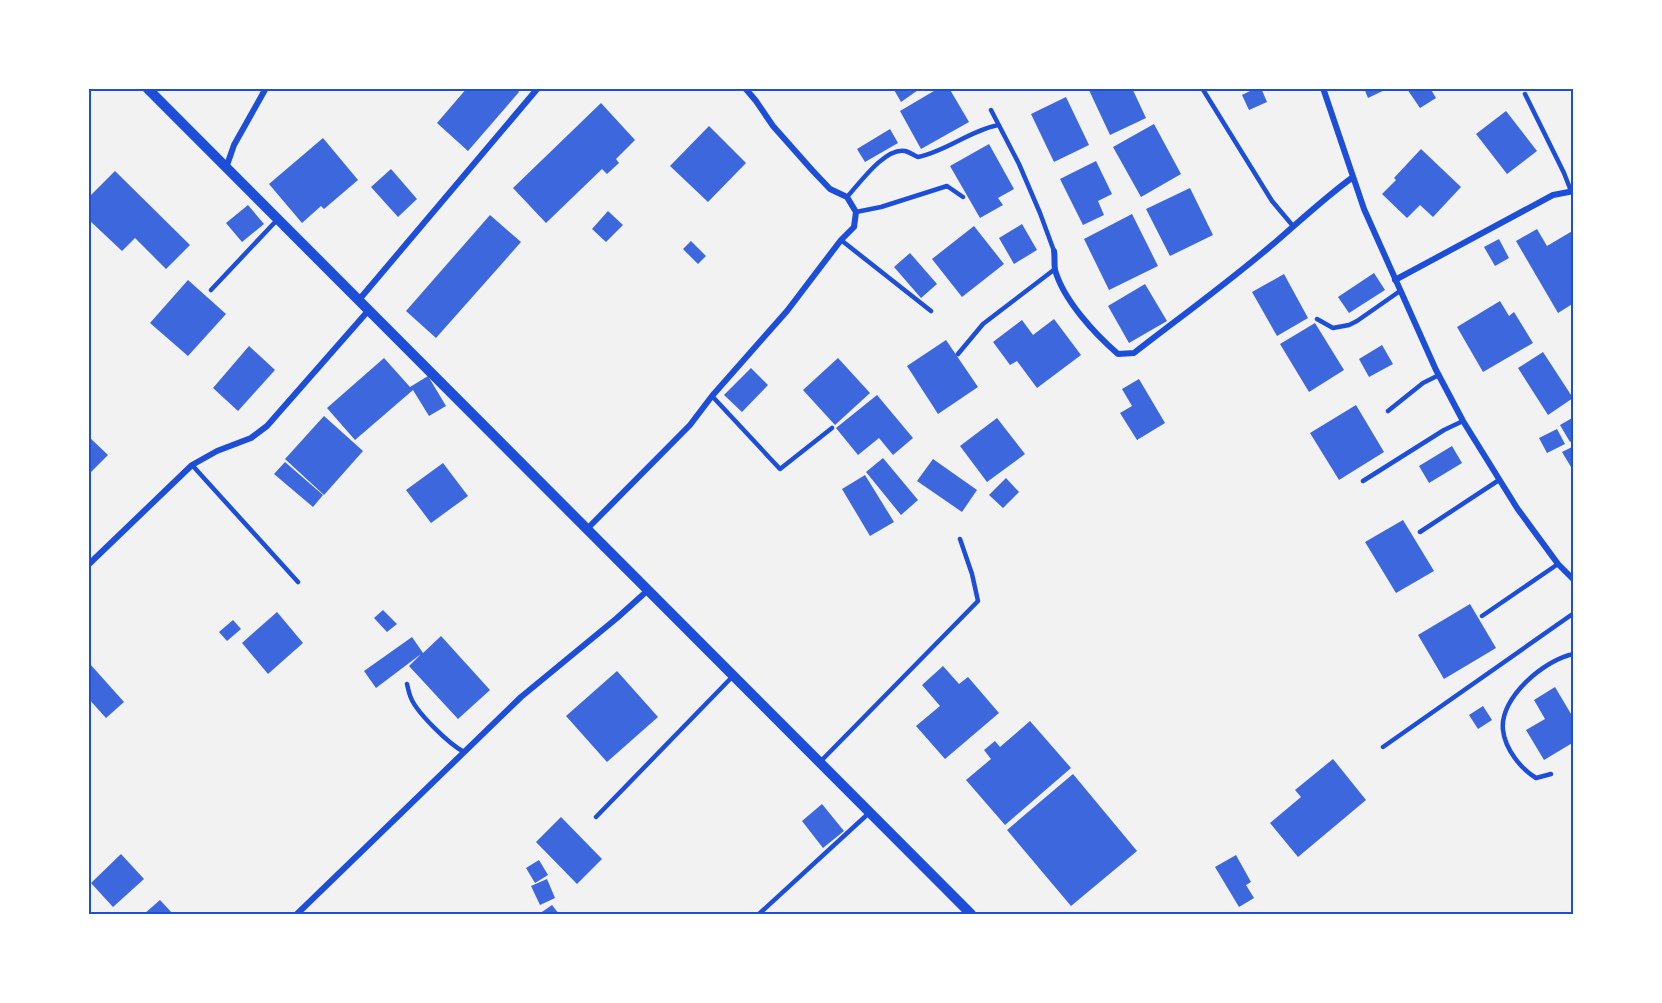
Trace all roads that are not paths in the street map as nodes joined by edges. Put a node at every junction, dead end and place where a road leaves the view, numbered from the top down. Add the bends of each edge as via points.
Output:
1 (147, 88) edge
2 (266, 88) edge
3 (538, 88) edge
4 (745, 88) edge
5 (1202, 88) edge
6 (1323, 88) edge
7 (1525, 94) dead end
8 (991, 110) dead end
9 (998, 125) junction
10 (226, 169) junction
11 (1353, 177) junction
12 (1572, 191) edge
13 (963, 197) dead end
14 (847, 198) junction
15 (856, 212) junction
16 (277, 220) junction
17 (1293, 226) junction
18 (841, 240) junction
19 (1054, 251) joint
20 (1055, 269) junction
21 (1395, 280) junction
22 (211, 290) dead end
23 (1400, 291) junction
24 (358, 301) junction
25 (368, 311) junction
26 (931, 311) dead end
27 (1317, 319) dead end
28 (958, 354) dead end
29 (1439, 375) junction
30 (712, 396) junction
31 (1388, 411) dead end
32 (1463, 421) junction
33 (832, 428) dead end
34 (192, 465) junction
35 (1499, 480) junction
36 (1363, 481) dead end
37 (586, 530) junction
38 (1419, 532) dead end
39 (960, 538) dead end
40 (1558, 564) junction
41 (88, 565) edge
42 (1574, 580) edge
43 (297, 582) dead end
44 (647, 591) junction
45 (1574, 613) edge
46 (1482, 616) dead end
47 (1574, 654) edge
48 (733, 676) junction
49 (407, 684) dead end
50 (1383, 747) dead end
51 (464, 752) junction
52 (819, 762) junction
53 (1551, 774) dead end
54 (869, 813) junction
55 (596, 817) dead end
56 (297, 915) edge
57 (759, 915) edge
58 (971, 915) edge

1 - 10 street
2 - 10 street via 234,145
3 - 24 street
4 - 14 street via 812,170 830,189
5 - 17 lane via 1272,201
6 - 11 street
7 - 12 lane
8 - 9 lane
9 - 14 lane via 967,135 926,156 896,151 869,172
9 - 19 lane
10 - 16 street
11 - 17 street
11 - 21 street
12 - 21 street via 1553,195
13 - 15 lane via 947,186
14 - 15 street
15 - 18 street via 854,228
16 - 22 lane
16 - 24 street
17 - 20 street via 1134,352 1118,354 1104,342 1064,290
18 - 26 lane
18 - 30 street via 787,311
19 - 20 street
20 - 28 lane via 983,324
21 - 23 street
23 - 27 lane via 1349,325 1333,328
23 - 29 street
24 - 25 street
25 - 34 street via 267,426 251,438
25 - 37 street
29 - 31 lane
29 - 32 street
30 - 33 lane via 780,469
30 - 37 street via 690,425
32 - 35 street
32 - 36 lane
34 - 41 street
34 - 43 lane
35 - 38 lane
35 - 40 street
37 - 44 street
39 - 52 lane via 978,601
40 - 42 street
40 - 46 lane
44 - 48 street
44 - 51 street via 521,697
45 - 50 lane
47 - 53 lane via 1551,662 1526,681 1512,697 1503,729 1522,770 1536,778
48 - 52 street
48 - 55 lane
49 - 51 lane via 417,707 452,745
51 - 56 street
52 - 54 street
54 - 57 lane
54 - 58 street

